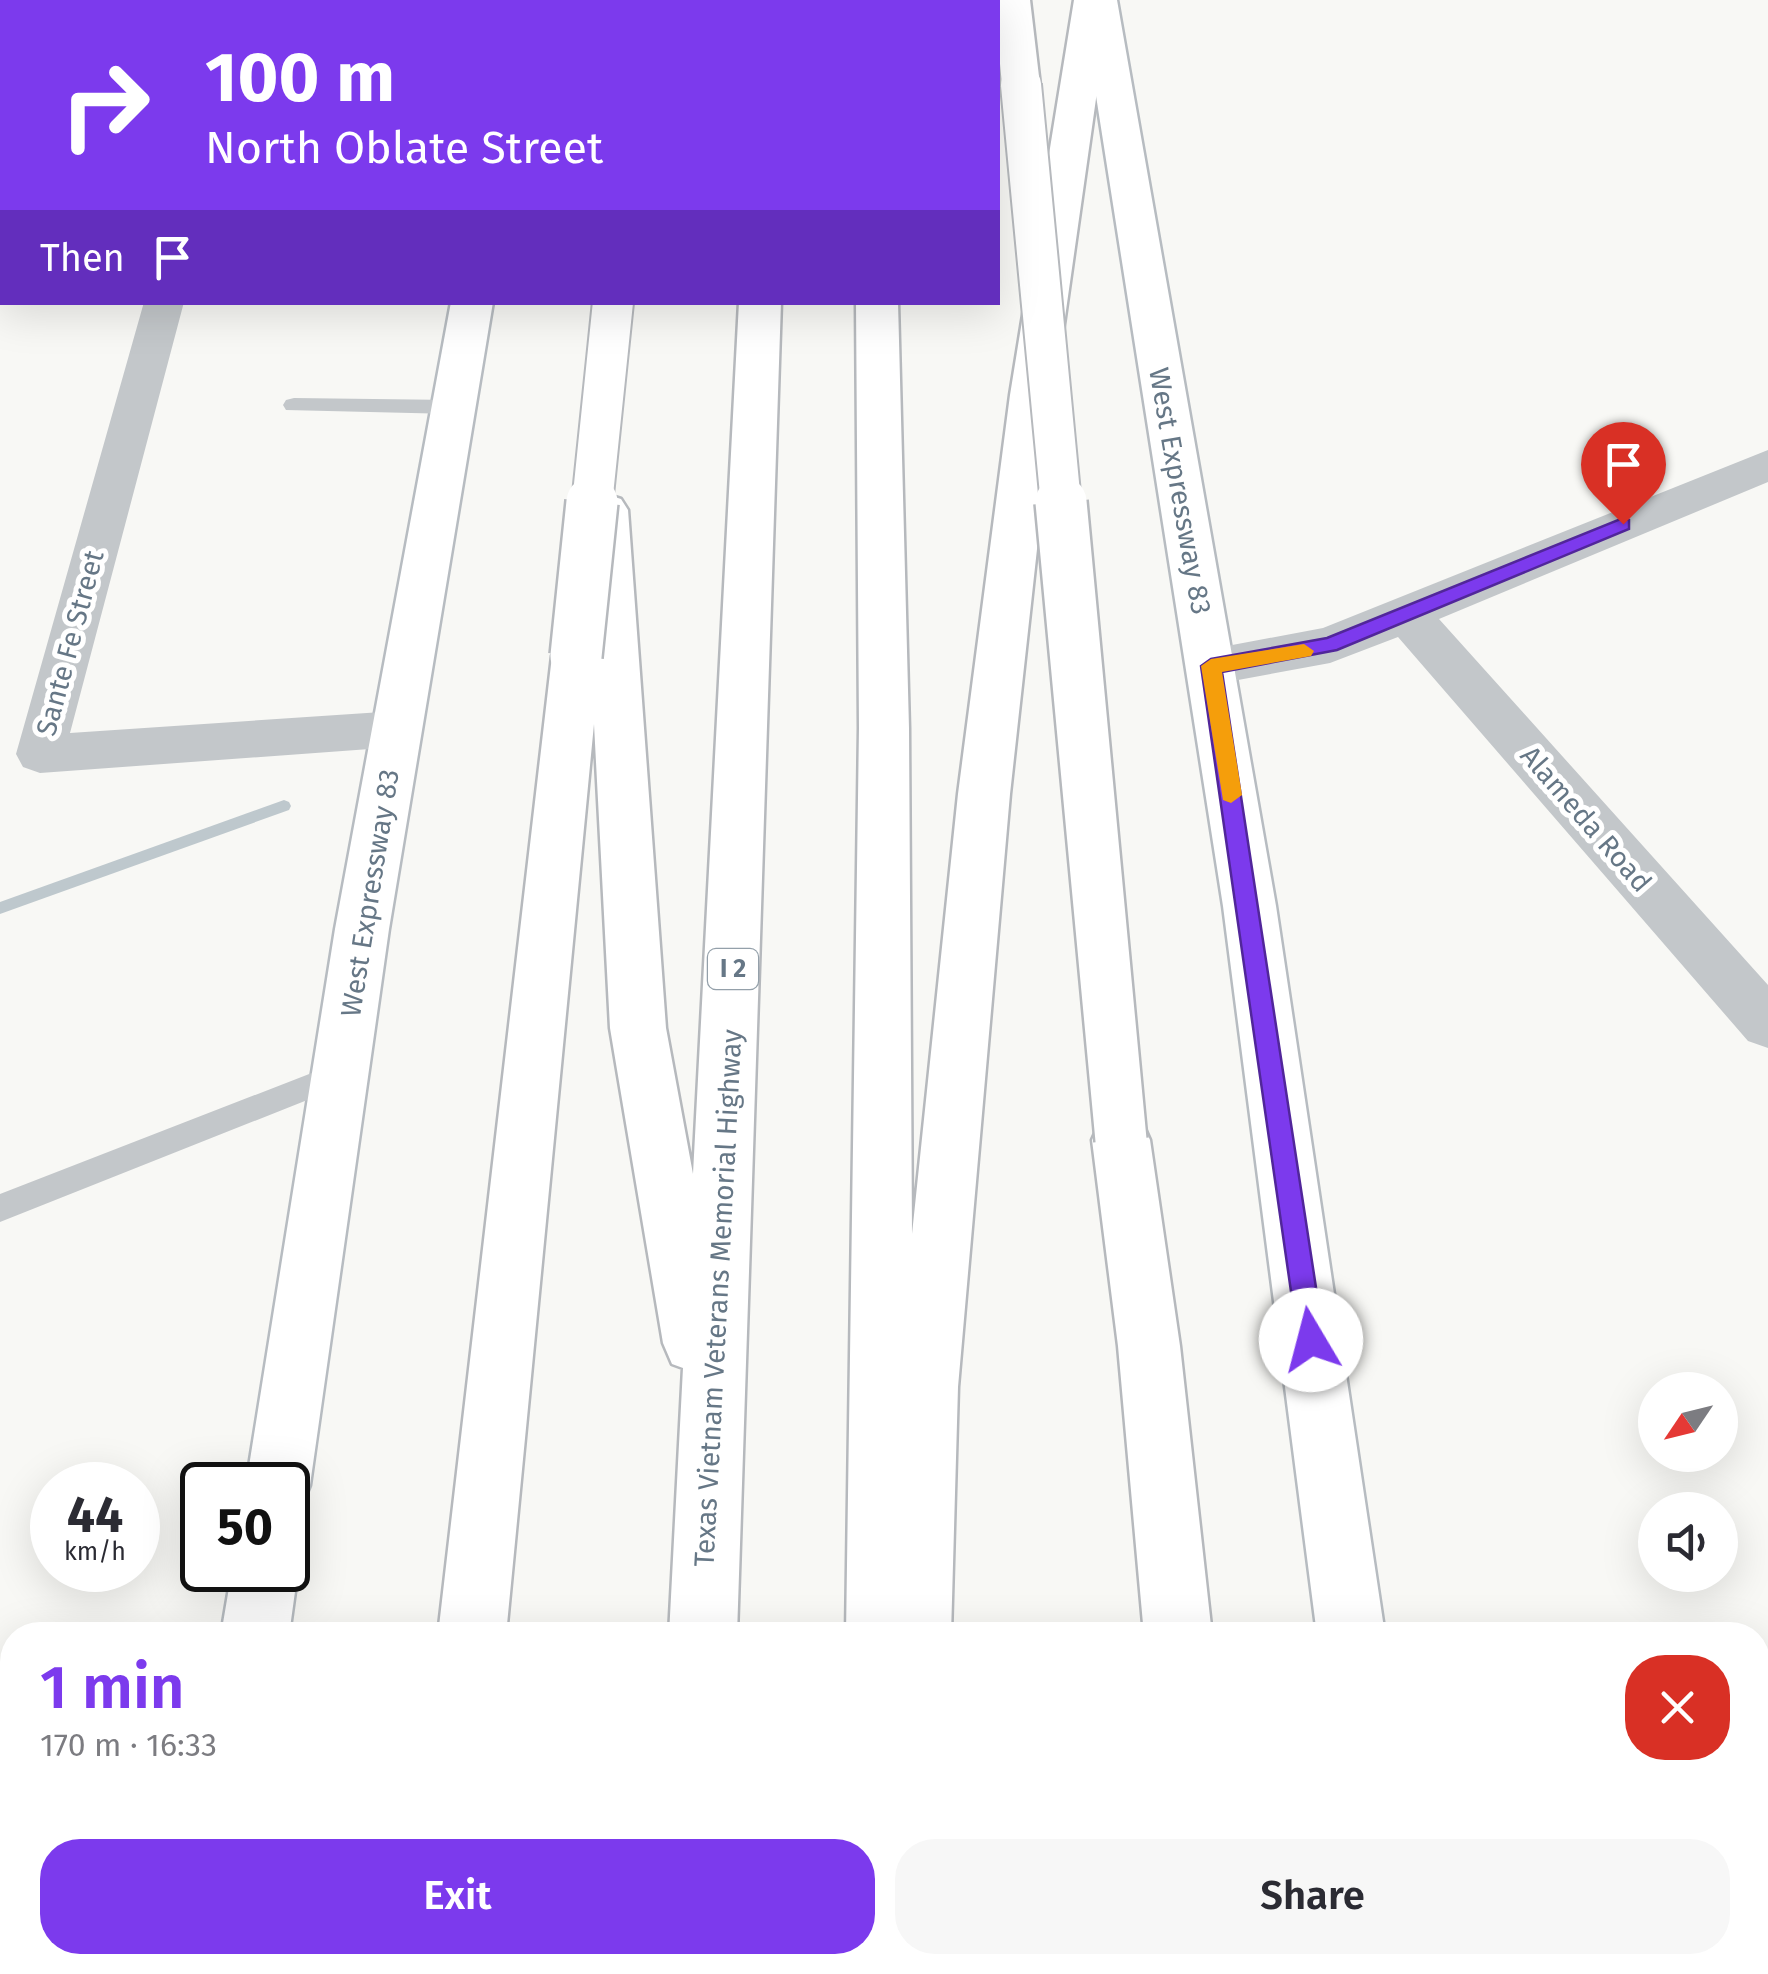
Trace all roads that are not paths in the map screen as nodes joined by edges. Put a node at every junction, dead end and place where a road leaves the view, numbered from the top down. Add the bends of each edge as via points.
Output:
1 (1012, 0) edge
2 (1095, 0) edge
3 (163, 305) edge
4 (471, 305) edge
5 (591, 305) edge
6 (613, 305) edge
7 (760, 305) edge
8 (877, 305) edge
9 (294, 405) dead end
10 (454, 407) junction
11 (1768, 465) edge
12 (1405, 613) junction
13 (1211, 666) junction
14 (397, 729) junction
15 (1768, 1024) edge
16 (340, 1074) junction
17 (0, 1208) edge
18 (712, 1439) junction
19 (281, 1462) edge
20 (261, 1592) edge
21 (257, 1622) edge
22 (473, 1622) edge
23 (704, 1622) edge
24 (880, 1622) edge
25 (918, 1622) edge
26 (1177, 1622) edge
27 (1349, 1622) edge

1 - 26 main road, bridge via 1122,1140
2 - 13 main road, West Expressway 83
2 - 25 main road via 1032,394 984,794 927,1386
3 - 14 street, Sante Fe Street via 40,754
4 - 10 main road, West Expressway 83
5 - 18 main road via 638,1028
6 - 22 main road, bridge
7 - 18 main road, Texas Vietnam Veterans Memorial Highway / I 2
8 - 24 main road via 884,728
9 - 10 lane
10 - 14 main road, West Expressway 83
11 - 12 street
12 - 13 street via 1330,645
12 - 15 street, Alameda Road
13 - 27 main road, West Expressway 83
14 - 16 main road, West Expressway 83
16 - 17 lane
16 - 19 main road, West Expressway 83
18 - 23 main road, Texas Vietnam Veterans Memorial Highway / I 2
20 - 21 main road

